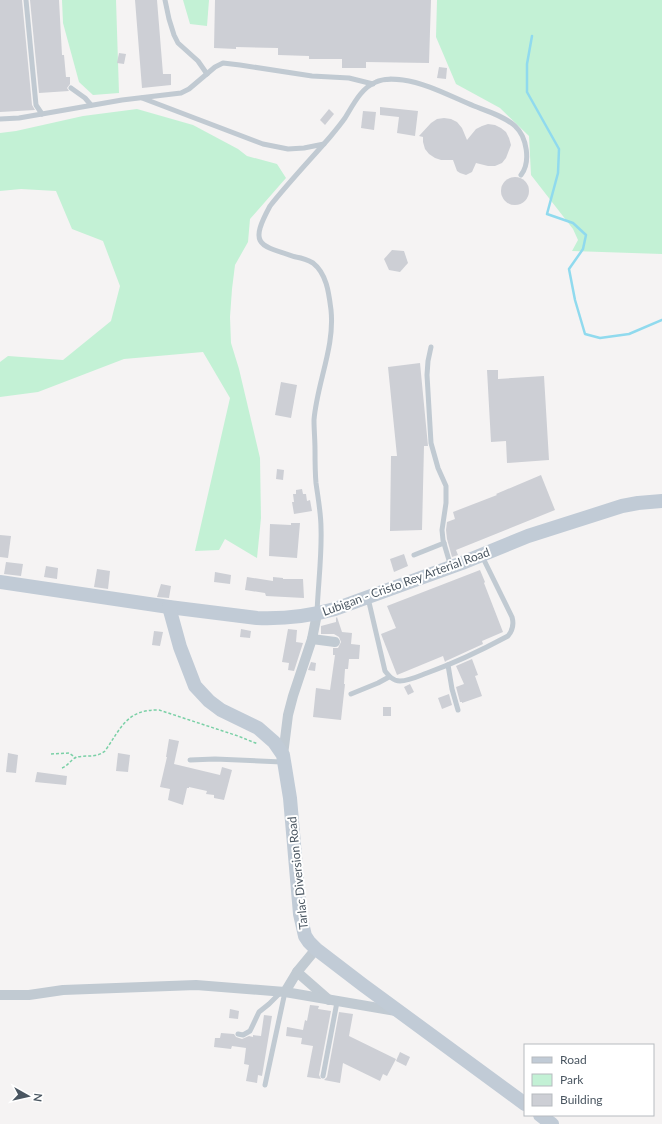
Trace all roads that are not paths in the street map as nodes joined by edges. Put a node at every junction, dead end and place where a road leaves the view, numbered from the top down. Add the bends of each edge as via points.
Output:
1 (26, 0) edge
2 (165, 0) edge
3 (207, 74) junction
4 (373, 84) junction
5 (71, 88) dead end
6 (141, 98) junction
7 (91, 105) junction
8 (42, 114) junction
9 (0, 119) edge
10 (324, 144) junction
11 (521, 176) dead end
12 (431, 347) dead end
13 (662, 501) edge
14 (444, 543) junction
15 (414, 555) dead end
16 (482, 555) junction
17 (451, 567) junction
18 (0, 582) edge
19 (367, 597) junction
20 (169, 607) junction
21 (317, 614) junction
22 (312, 639) junction
23 (335, 642) dead end
24 (448, 665) junction
25 (389, 677) junction
26 (352, 694) dead end
27 (458, 710) dead end
28 (284, 758) junction
29 (190, 760) dead end
30 (316, 949) junction
31 (297, 972) junction
32 (283, 992) junction
33 (0, 995) edge
34 (333, 1001) junction
35 (398, 1011) junction
36 (238, 1034) dead end
37 (323, 1076) dead end
38 (265, 1085) dead end
39 (524, 1103) edge
40 (541, 1116) edge
41 (552, 1124) edge

1 - 8 lane via 36,105
2 - 3 lane via 178,43 198,61
3 - 4 lane via 223,63 230,63 312,76 349,78
3 - 6 lane via 180,93
4 - 10 lane via 357,98
4 - 11 lane via 390,79 404,80 501,117 515,126 523,137 526,161
5 - 7 lane
6 - 7 lane
6 - 10 lane via 263,144 288,149
7 - 8 lane
8 - 9 lane
10 - 21 lane via 270,206 259,229 261,243 268,248 304,259 316,266 326,283 331,309 332,329 314,420 321,529
12 - 14 lane via 427,375 432,443 447,493 442,530
13 - 16 main road, Lubigan - Cristo Rey Arterial Road via 622,506 528,536
14 - 15 lane
14 - 17 lane
16 - 17 main road, Lubigan - Cristo Rey Arterial Road
16 - 24 lane via 512,617 512,632 476,653
17 - 19 main road, Lubigan - Cristo Rey Arterial Road
18 - 20 main road, Lubigan - Cristo Rey Arterial Road
19 - 21 main road, Lubigan - Cristo Rey Arterial Road
19 - 25 lane via 378,646
20 - 21 main road, Lubigan - Cristo Rey Arterial Road via 270,618
20 - 28 main road via 180,648 195,686 222,710 258,728 274,742
21 - 22 street
22 - 23 street
22 - 28 street via 288,715
24 - 25 lane via 412,679 400,681
24 - 27 lane
25 - 26 lane
28 - 29 lane
28 - 30 main road, Tarlac Diversion Road via 301,920 305,936
30 - 31 street
30 - 35 main road, Tarlac Diversion Road
31 - 32 street
31 - 34 street
32 - 33 street via 196,985
32 - 34 street
32 - 36 lane via 259,1012 250,1031 244,1035
32 - 38 lane
34 - 35 street
34 - 37 lane
35 - 39 main road, Tarlac Diversion Road
40 - 41 main road

